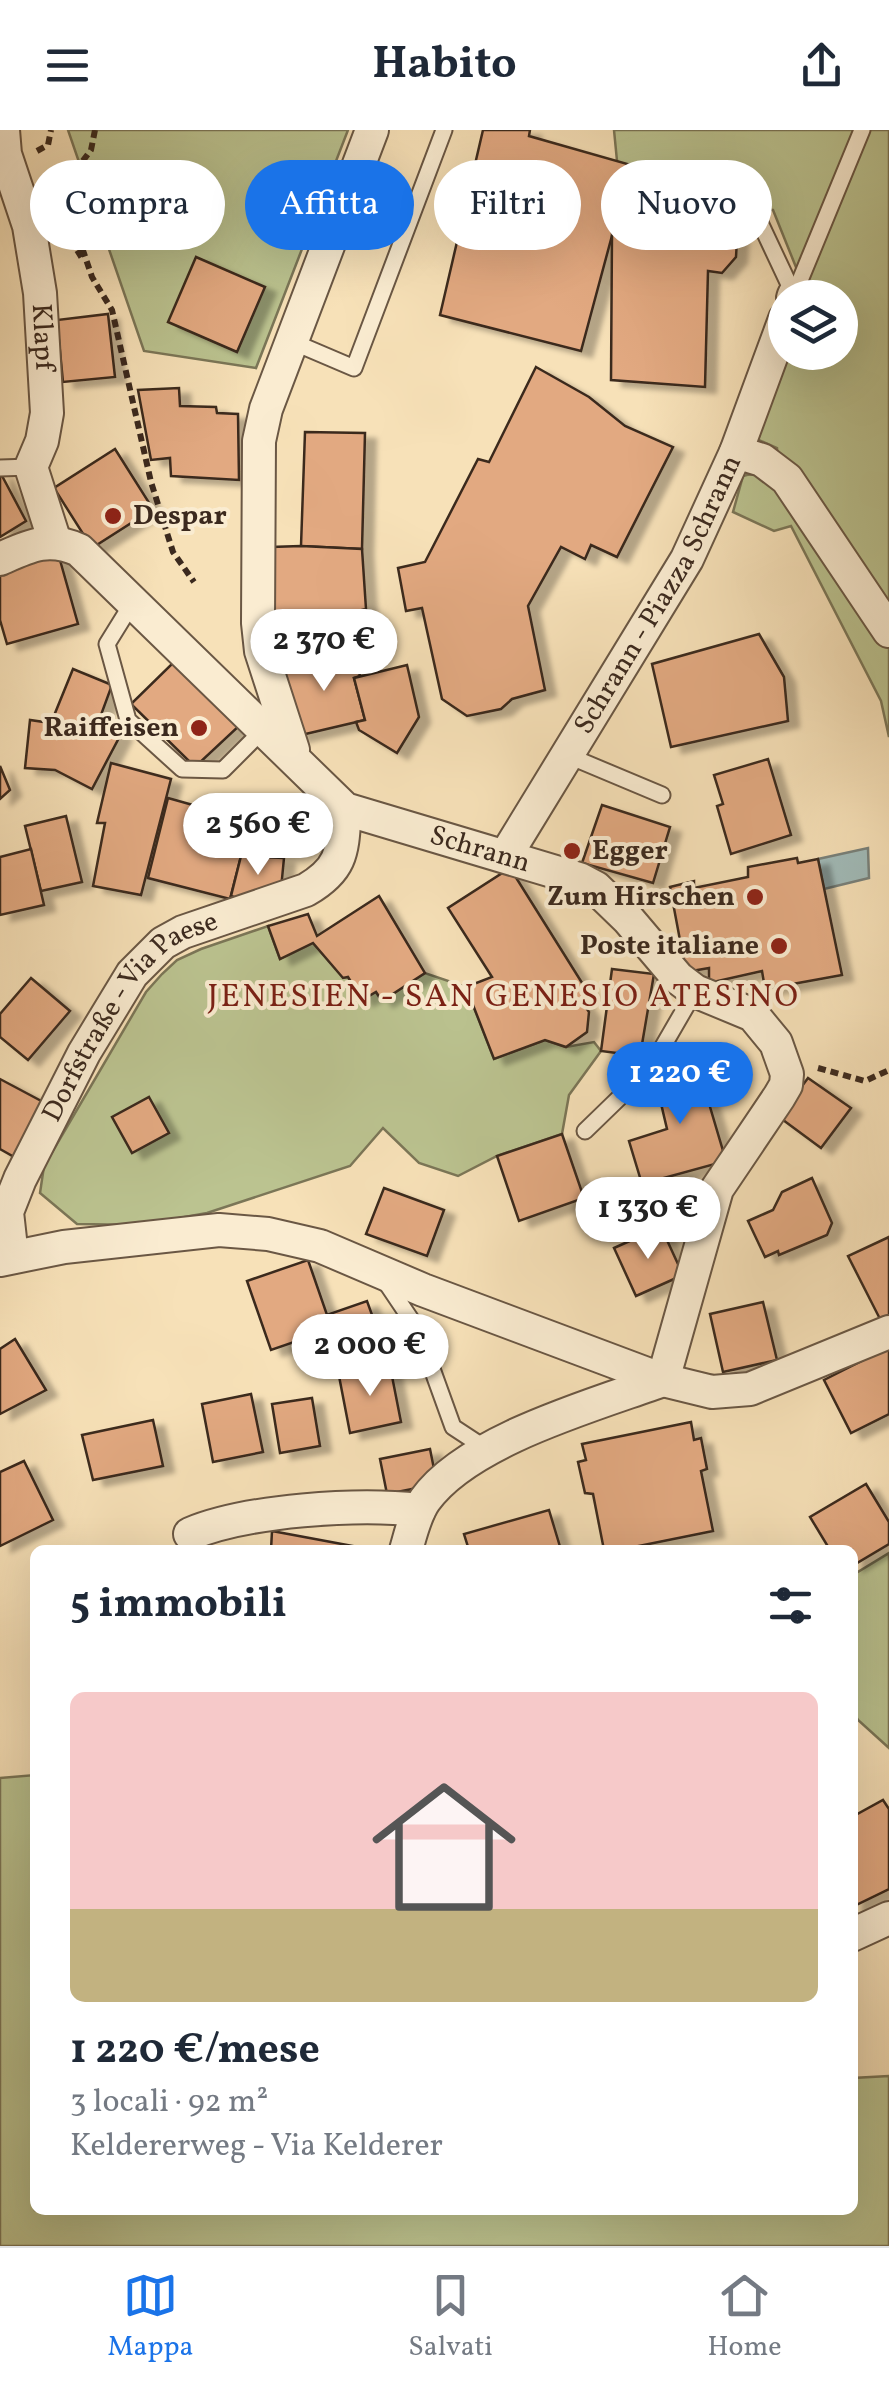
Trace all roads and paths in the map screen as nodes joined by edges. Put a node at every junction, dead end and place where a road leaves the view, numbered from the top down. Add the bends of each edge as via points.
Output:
1 (3, 130) edge
2 (95, 130) edge
3 (372, 130) edge
4 (444, 130) edge
5 (862, 130) edge
6 (77, 250) edge
7 (769, 250) edge
8 (92, 277) junction
9 (781, 280) edge
10 (800, 280) edge
11 (292, 342) junction
12 (768, 364) edge
13 (736, 452) junction
14 (15, 468) edge
15 (55, 542) junction
16 (0, 559) edge
17 (194, 582) dead end
18 (134, 601) junction
19 (889, 631) edge
20 (264, 729) junction
21 (569, 756) junction
22 (297, 761) junction
23 (662, 795) dead end
24 (346, 809) junction
25 (506, 856) junction
26 (695, 991) junction
27 (783, 1058) junction
28 (889, 1070) edge
29 (586, 1131) dead end
30 (6, 1259) edge
31 (377, 1270) junction
32 (889, 1332) edge
33 (663, 1380) junction
34 (485, 1448) junction
35 (419, 1510) junction
36 (190, 1534) dead end
37 (408, 1545) edge
38 (889, 1918) edge
39 (858, 1932) edge

1 - 14 street, Klapf via 40,293 47,413 42,441
2 - 8 path via 91,150 65,192
3 - 11 street
4 - 11 lane via 354,368
5 - 10 lane
6 - 8 path
7 - 9 lane
8 - 17 path via 112,310 174,552
11 - 22 street via 259,442 256,568 262,651
12 - 13 street, Schrann - Piazza Schrann
13 - 19 street via 762,460 787,480
13 - 21 street, Schrann - Piazza Schrann via 687,559
14 - 15 street, Klapf
15 - 16 street
15 - 18 street via 79,550
18 - 20 street
18 - 20 lane via 107,644 128,720 182,770 223,770
20 - 22 street
21 - 23 lane
21 - 25 street, Schrann - Piazza Schrann
22 - 24 street
24 - 25 street, Schrann
24 - 30 street, Dorfstraße - Via Paese via 342,851 323,880 183,932 132,974 20,1178 8,1212
25 - 26 street, Schrann via 596,888
26 - 27 street, Schrann via 753,1015
26 - 29 lane via 651,1067
27 - 28 path via 865,1081
27 - 33 street via 786,1085 717,1189
30 - 31 street, Dorfstraße - Via Paese via 220,1230 296,1239
31 - 33 street, Dorfstraße - Via Paese
31 - 34 lane via 418,1330 453,1427
32 - 33 street, Dorfstraße - Via Paese via 750,1389 712,1392
33 - 34 street
34 - 35 street
35 - 36 street via 274,1514
35 - 37 street
38 - 39 street

